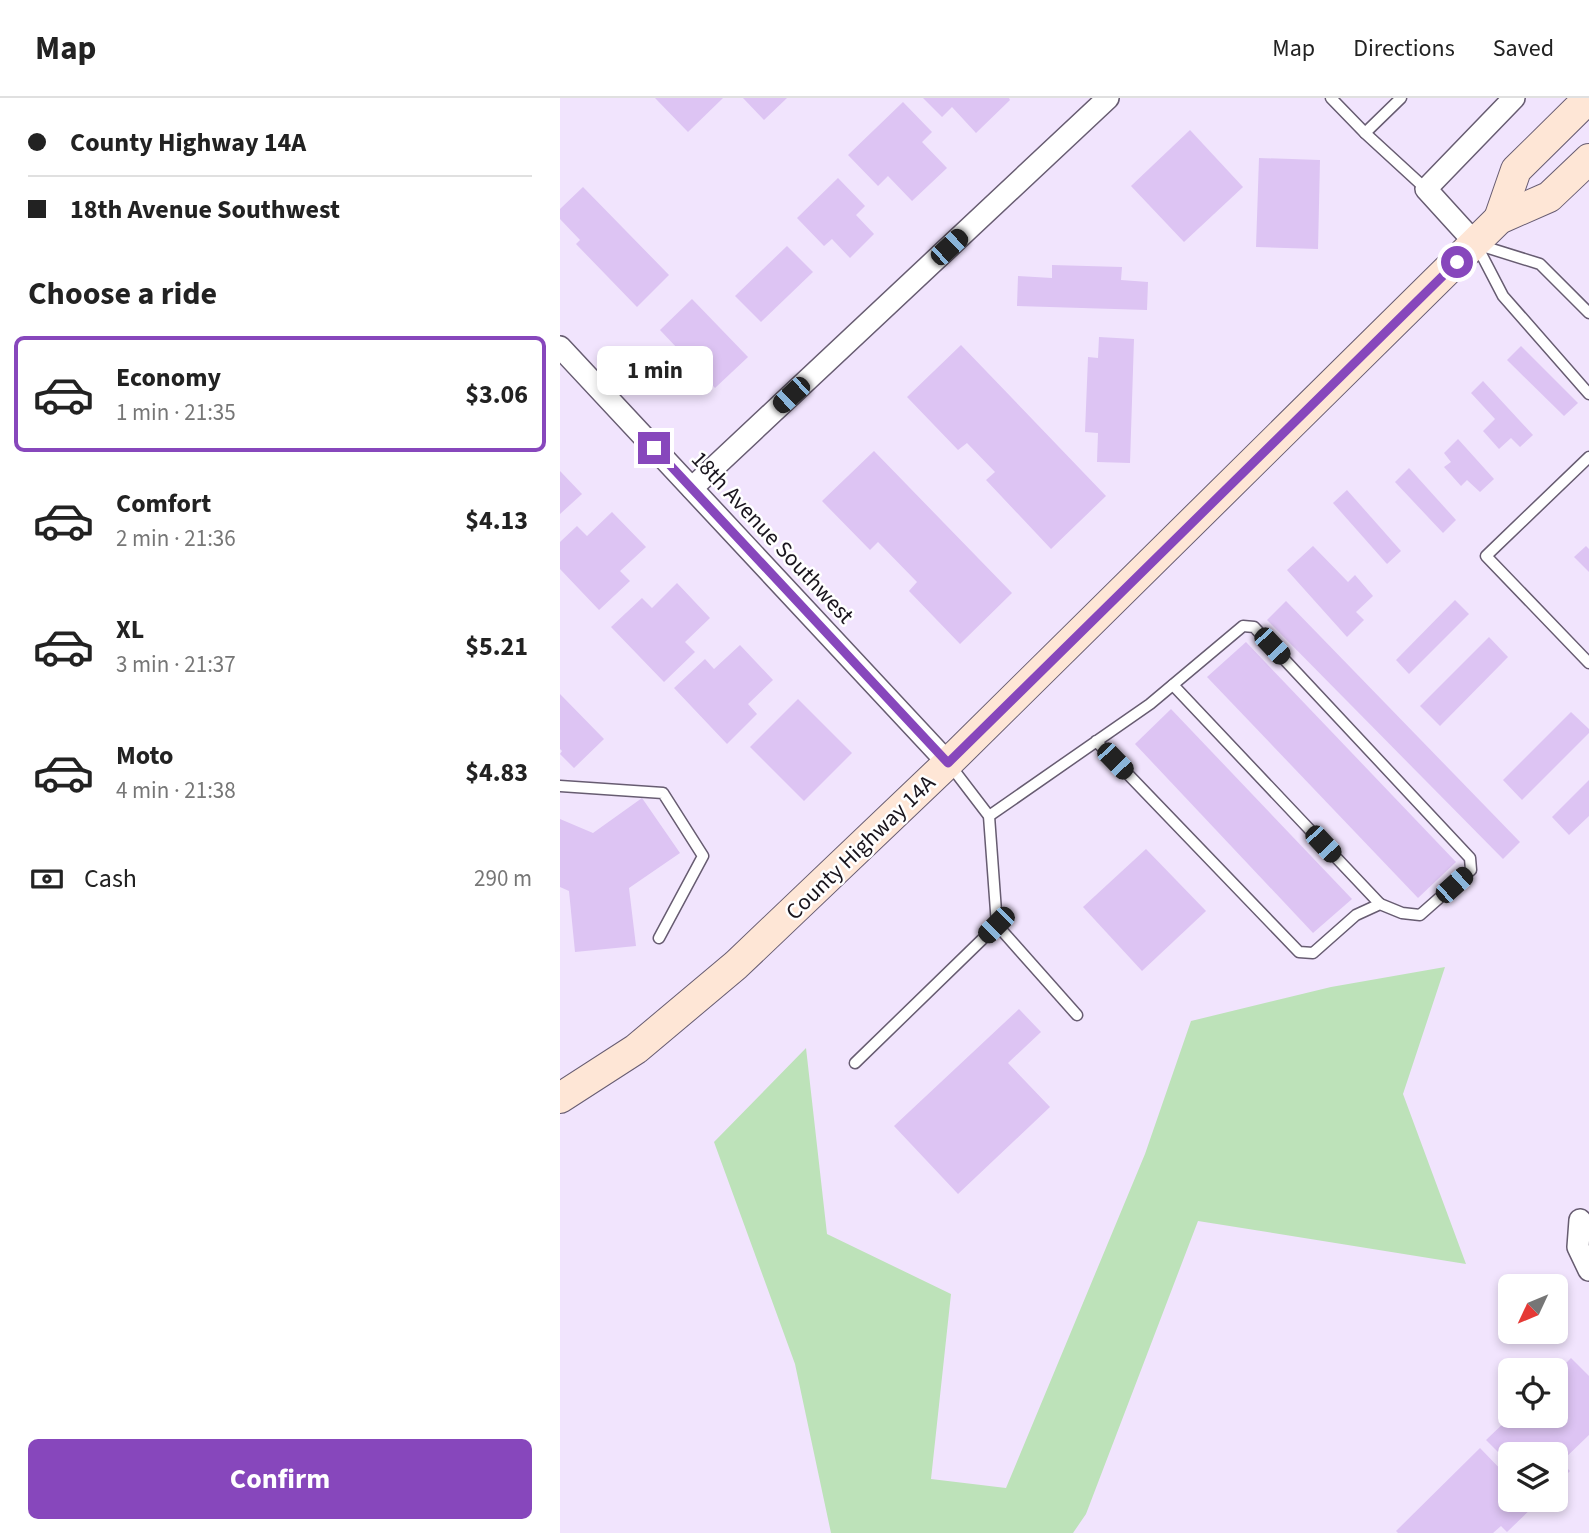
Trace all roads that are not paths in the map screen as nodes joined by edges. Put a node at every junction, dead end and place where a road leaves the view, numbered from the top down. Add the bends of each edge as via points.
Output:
1 (1108, 98) edge
2 (1331, 98) edge
3 (1402, 98) edge
4 (1514, 98) edge
5 (1589, 98) edge
6 (1365, 133) junction
7 (1589, 159) edge
8 (1426, 189) junction
9 (1499, 219) junction
10 (1476, 244) junction
11 (1589, 313) edge
12 (560, 347) edge
13 (1589, 394) edge
14 (1589, 457) edge
15 (692, 488) junction
16 (1589, 663) edge
17 (1173, 685) junction
18 (1096, 741) junction
19 (948, 763) junction
20 (560, 786) edge
21 (989, 817) junction
22 (1380, 904) junction
23 (996, 925) junction
24 (659, 938) dead end
25 (1077, 1016) dead end
26 (855, 1063) dead end
27 (560, 1098) edge
28 (1580, 1220) dead end
29 (1589, 1270) edge

1 - 15 street
2 - 6 lane
3 - 6 lane
4 - 8 street
5 - 9 main road, County Highway 14A via 1516,170
6 - 8 lane
7 - 9 main road, County Highway 14A via 1549,197
8 - 10 street
9 - 10 main road, County Highway 14A
10 - 11 lane via 1540,264
10 - 13 lane via 1503,296
10 - 19 main road, County Highway 14A
12 - 15 street, 18th Avenue Southwest
14 - 16 lane via 1486,556
15 - 19 street, 18th Avenue Southwest
17 - 18 lane
17 - 22 lane
17 - 22 lane via 1243,626 1254,627 1470,858 1471,870 1420,915
18 - 21 lane
18 - 22 lane via 1299,952 1313,953 1356,915
19 - 21 lane
19 - 27 main road, County Highway 14A via 736,965 636,1049
20 - 24 lane via 663,793 703,856
21 - 23 lane
23 - 25 lane
23 - 26 lane
28 - 29 street via 1578,1247

